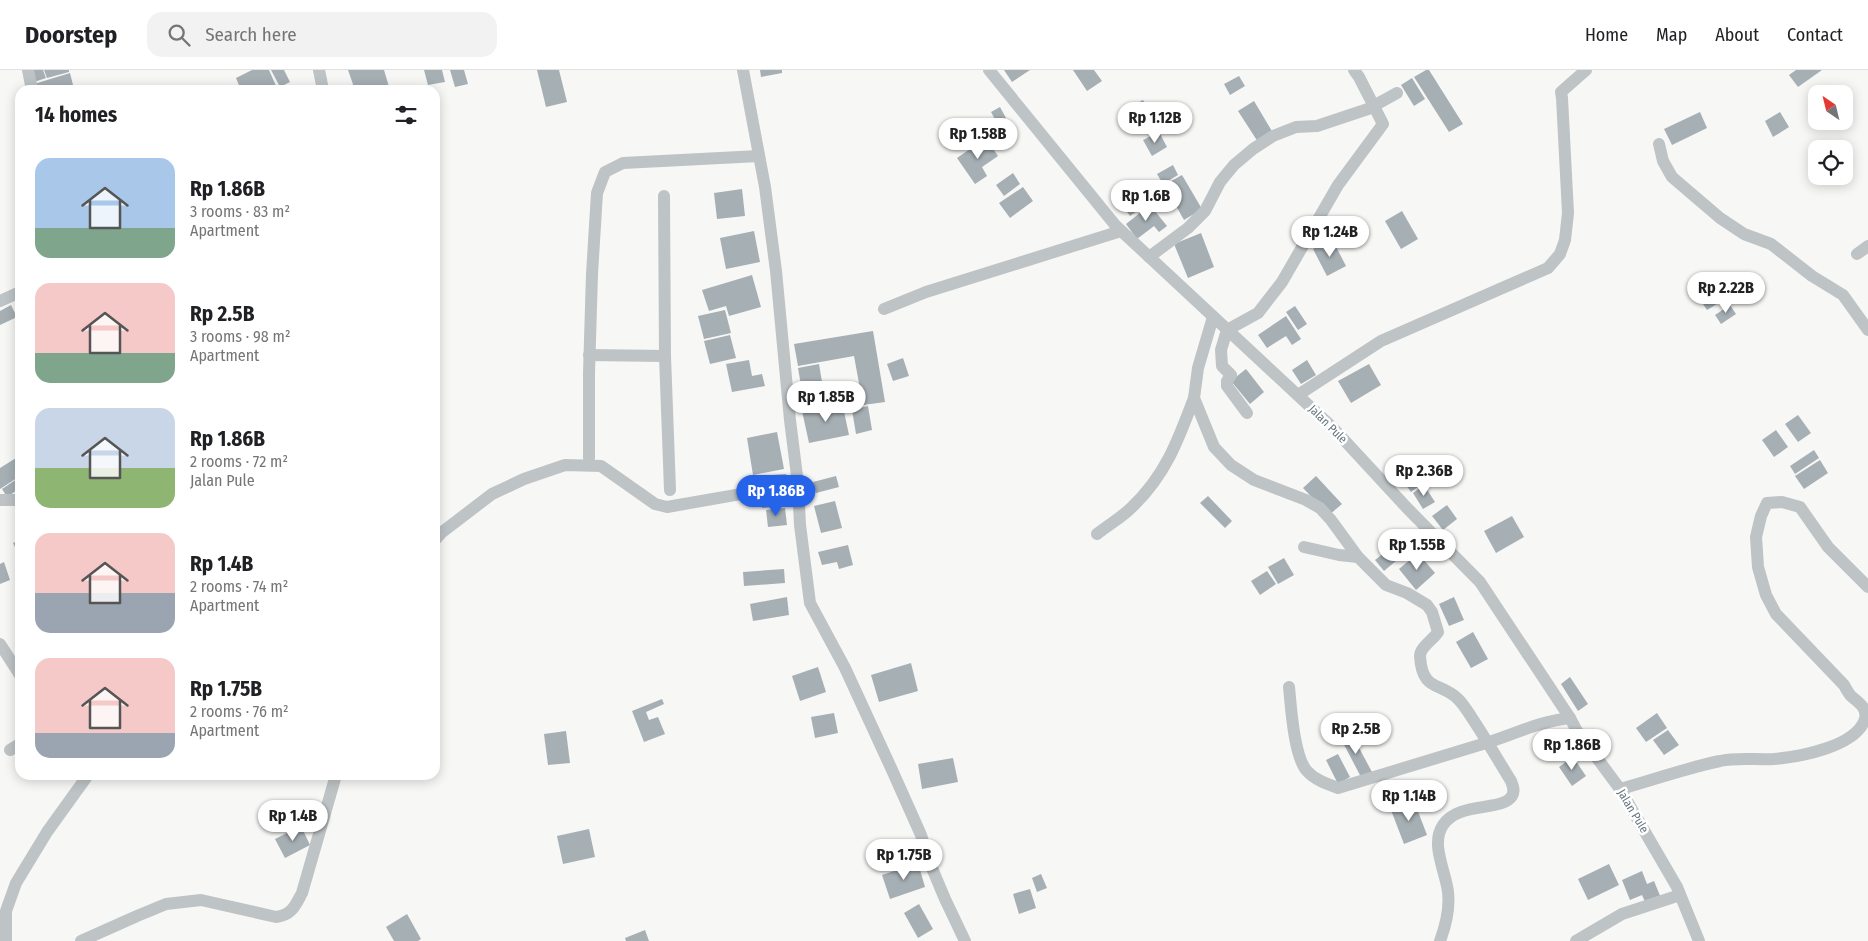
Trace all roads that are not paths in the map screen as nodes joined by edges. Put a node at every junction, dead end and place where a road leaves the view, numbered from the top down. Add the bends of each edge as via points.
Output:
1 (28, 70) edge
2 (319, 70) edge
3 (743, 70) edge
4 (989, 70) edge
5 (1354, 70) edge
6 (1586, 70) edge
7 (31, 85) edge
8 (322, 85) edge
9 (1397, 93) dead end
10 (1374, 106) junction
11 (1659, 144) dead end
12 (759, 156) junction
13 (664, 196) dead end
14 (1121, 230) junction
15 (1868, 246) edge
16 (1857, 254) dead end
17 (1149, 257) junction
18 (15, 294) edge
19 (0, 301) edge
20 (884, 309) dead end
21 (1213, 317) junction
22 (1227, 330) junction
23 (1868, 330) edge
24 (589, 355) junction
25 (666, 356) junction
26 (1298, 395) junction
27 (1194, 398) junction
28 (1247, 413) dead end
29 (589, 458) dead end
30 (798, 484) junction
31 (670, 490) dead end
32 (0, 500) edge
33 (15, 500) edge
34 (440, 534) edge
35 (1097, 534) dead end
36 (1304, 547) dead end
37 (1358, 557) junction
38 (1868, 587) edge
39 (0, 644) edge
40 (15, 667) edge
41 (1289, 687) dead end
42 (1570, 718) junction
43 (1488, 742) junction
44 (84, 780) edge
45 (335, 780) edge
46 (1620, 789) junction
47 (1680, 895) junction
48 (6, 941) edge
49 (81, 941) edge
50 (964, 941) edge
51 (1440, 941) edge
52 (1576, 941) edge
53 (1699, 941) edge

1 - 7 street
2 - 8 street
3 - 12 street
4 - 14 street, Jalan Pule
5 - 10 street
6 - 26 street via 1561,92 1568,213 1560,254 1548,268 1381,341
9 - 10 street
10 - 17 street via 1317,126 1296,127 1253,149 1220,182 1205,211
10 - 22 street via 1384,124 1338,185 1282,282 1258,314
11 - 23 street via 1663,161 1672,177 1720,218 1744,234 1771,244 1843,295
12 - 24 street via 623,163 605,172 597,193
12 - 30 street via 776,271
13 - 25 street
14 - 17 street, Jalan Pule
14 - 20 street via 926,292
15 - 16 street
17 - 21 street, Jalan Pule
18 - 19 street
21 - 22 street, Jalan Pule
21 - 27 street via 1198,368
22 - 26 street, Jalan Pule
22 - 28 street via 1221,350 1222,366 1231,375 1227,386
24 - 25 street
24 - 29 street
25 - 31 street
26 - 42 street, Jalan Pule via 1480,582
27 - 35 street via 1174,450 1159,477 1131,508
27 - 37 street via 1214,447 1231,465 1254,480 1320,508
30 - 34 street via 667,507 655,504 601,466 565,465 492,494
30 - 50 street via 810,603 845,668 892,770
32 - 33 street
36 - 37 street
37 - 43 street via 1386,584 1430,608 1438,632 1420,654 1424,673 1434,686 1457,698
38 - 46 street via 1828,547 1800,507 1782,502 1767,503 1756,537 1758,567 1766,595 1776,614 1861,703 1866,712 1865,720 1842,742 1804,755 1722,761
39 - 40 street
41 - 43 street via 1293,727 1302,762 1312,776 1338,788
42 - 43 street via 1523,729
42 - 46 street, Jalan Pule
43 - 51 street via 1511,781 1513,795 1501,803 1455,813 1438,833 1449,893 1448,922
44 - 48 street via 16,883 6,912
45 - 49 street via 302,893 285,916 276,917 201,900 166,904
46 - 47 street, Jalan Pule
47 - 52 street via 1622,914
47 - 53 street, Jalan Pule

